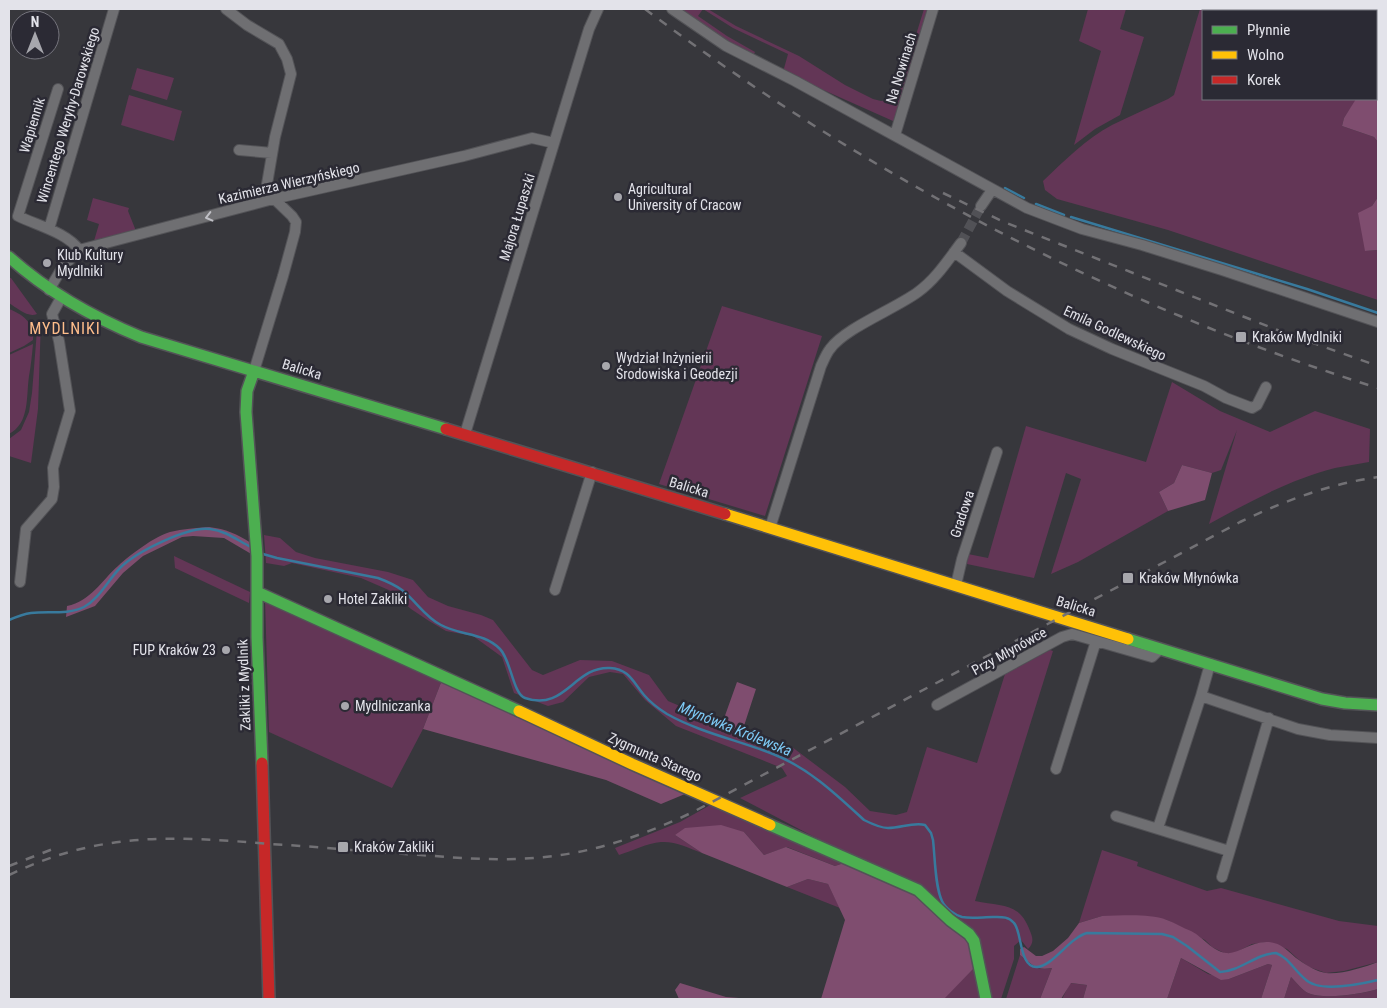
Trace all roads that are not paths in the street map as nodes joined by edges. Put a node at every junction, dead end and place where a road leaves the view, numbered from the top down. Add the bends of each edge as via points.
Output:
1 (114, 9) edge
2 (226, 9) edge
3 (598, 9) edge
4 (672, 9) edge
5 (933, 9) edge
6 (58, 89) dead end
7 (895, 135) junction
8 (554, 143) junction
9 (239, 150) dead end
10 (272, 152) junction
11 (992, 190) junction
12 (273, 199) junction
13 (981, 206) tunnel mouth
14 (49, 229) junction
15 (961, 243) tunnel mouth
16 (79, 250) junction
17 (954, 252) junction
18 (10, 260) edge
19 (49, 290) junction
20 (61, 298) junction
21 (1378, 322) edge
22 (254, 371) junction
23 (1266, 387) dead end
24 (465, 434) junction
25 (997, 452) dead end
26 (592, 472) junction
27 (770, 528) junction
28 (20, 582) dead end
29 (956, 585) junction
30 (555, 590) dead end
31 (257, 592) junction
32 (1096, 641) junction
33 (1160, 649) junction
34 (1210, 664) junction
35 (1201, 696) junction
36 (937, 705) dead end
37 (1378, 705) edge
38 (1269, 718) junction
39 (1378, 738) edge
40 (1056, 768) dead end
41 (1116, 816) dead end
42 (1158, 828) junction
43 (1229, 851) junction
44 (1222, 877) dead end
45 (269, 999) edge
46 (986, 999) edge

1 - 14 street, Wincentego Weryhy-Darowskiego
2 - 10 street via 279,44 287,59 291,74
3 - 8 street, Majora Łupaszki
4 - 7 street via 726,46
5 - 7 street, Na Nowinach
6 - 14 street, Wapiennik via 18,216
7 - 11 street
8 - 12 street, Kazimierza Wierzyńskiego via 532,138
8 - 24 street, Majora Łupaszki
9 - 10 street
10 - 12 street via 267,184
11 - 13 street
11 - 21 street via 1027,208 1082,229 1222,270
12 -> 16 street, Kazimierza Wierzyńskiego
12 - 22 street via 296,222
14 - 16 street, Wapiennik via 72,242
15 - 17 street
16 - 19 street via 65,264
17 - 23 street, Emila Godlewskiego via 1007,291 1068,329 1226,398 1252,408
17 - 27 street via 920,291 831,348 821,366
18 - 19 street, Balicka
19 - 20 street, Balicka
20 - 22 street, Balicka via 126,331
20 - 28 street via 52,314 70,411 53,468 52,499 26,529
22 - 24 street, Balicka
22 - 31 street, Zakliki z Mydlnik via 247,391 246,412
24 - 26 street, Balicka
25 - 29 street, Gradowa
26 - 27 street, Balicka
26 - 30 street
27 - 29 street, Balicka
29 - 33 street, Balicka
31 - 45 street, Zakliki z Mydlnik
31 - 46 street, Zygmunta Starego via 632,764 918,890 974,941
32 - 33 street, Przy Młynówce via 1152,657
32 - 36 street, Przy Młynówce via 1072,634 1062,636
32 - 40 street
33 - 34 street, Balicka
34 - 35 street
34 - 37 street, Balicka via 1333,701
35 - 38 street
35 - 42 street
38 - 39 street via 1298,729
38 - 43 street
41 - 42 street
42 - 43 street
43 - 44 street

